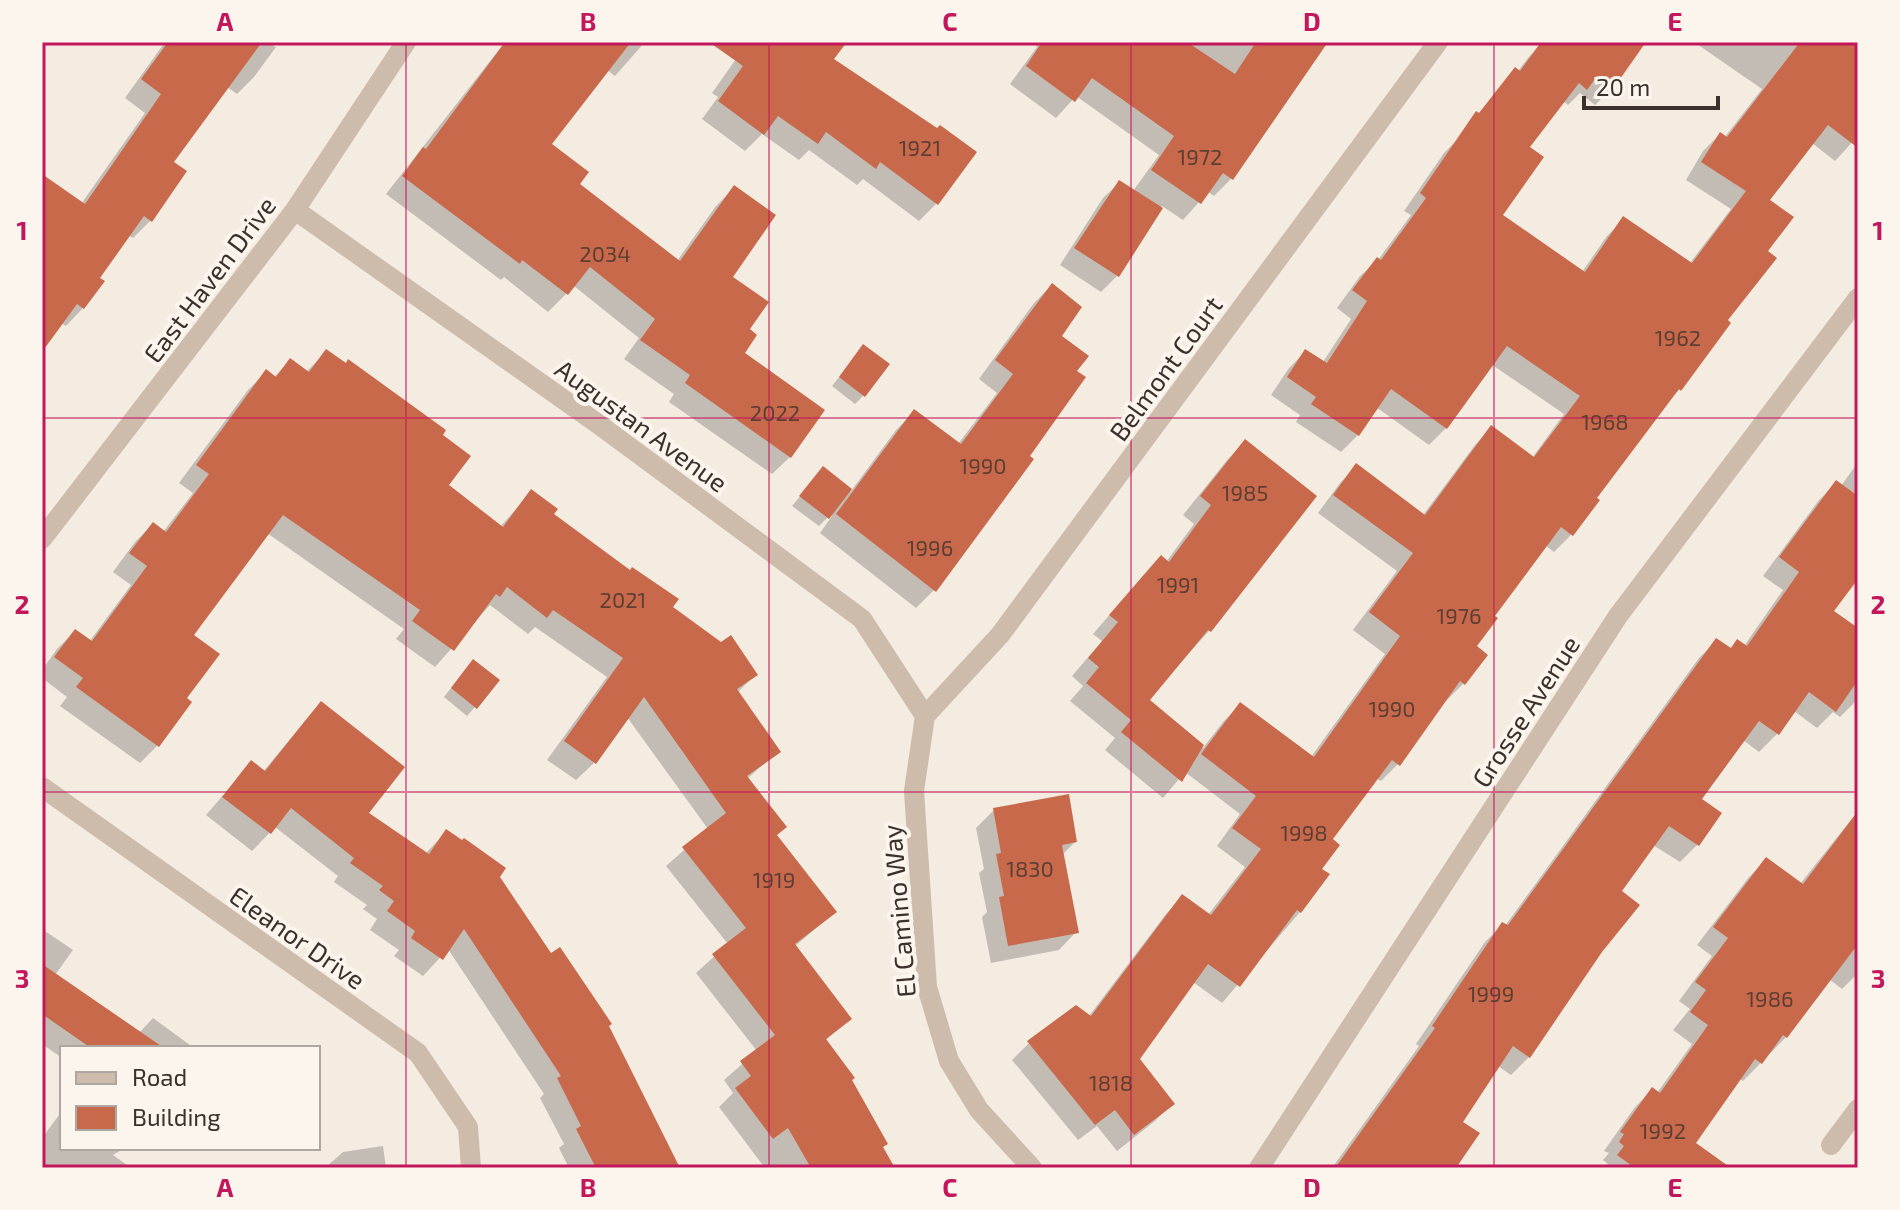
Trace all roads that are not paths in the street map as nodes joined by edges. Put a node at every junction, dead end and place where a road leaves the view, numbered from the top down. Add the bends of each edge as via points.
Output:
1 (406, 42) edge
2 (1438, 42) edge
3 (295, 210) junction
4 (1858, 298) edge
5 (42, 539) edge
6 (925, 716) junction
7 (42, 787) edge
8 (1858, 1109) edge
9 (1831, 1145) dead end
10 (471, 1168) edge
11 (1032, 1168) edge
12 (1259, 1168) edge

1 - 3 street, East Haven Drive
2 - 6 street, Belmont Court via 1000,635
3 - 5 street, East Haven Drive
3 - 6 street, Augustan Avenue via 862,619
4 - 12 street, Grosse Avenue via 1618,616
6 - 11 street, El Camino Way via 914,791 927,987 949,1061 979,1110
7 - 10 street, Eleanor Drive via 418,1053 468,1127
8 - 9 street

